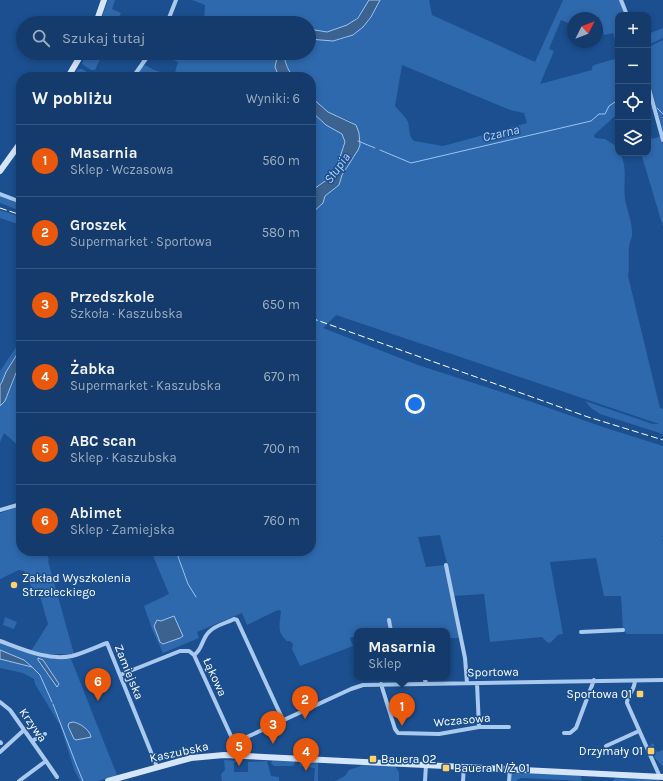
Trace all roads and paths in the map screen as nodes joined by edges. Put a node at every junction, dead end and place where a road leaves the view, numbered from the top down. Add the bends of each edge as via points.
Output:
1 (104, 0) edge
2 (176, 0) edge
3 (621, 0) edge
4 (626, 12) edge
5 (98, 16) edge
6 (170, 16) edge
7 (78, 60) edge
8 (145, 60) edge
9 (71, 72) edge
10 (137, 72) edge
11 (651, 96) edge
12 (663, 140) edge
13 (16, 149) edge
14 (0, 171) edge
15 (0, 194) edge
16 (16, 200) edge
17 (16, 505) edge
18 (0, 510) edge
19 (446, 565) dead end
20 (389, 620) dead end
21 (390, 628) edge
22 (623, 630) dead end
23 (581, 632) dead end
24 (0, 641) edge
25 (194, 655) junction
26 (120, 675) junction
27 (403, 680) edge
28 (425, 680) edge
29 (594, 680) junction
30 (663, 680) edge
31 (635, 681) junction
32 (426, 683) junction
33 (467, 683) junction
34 (477, 683) junction
35 (381, 684) junction
36 (404, 684) junction
37 (0, 702) edge
38 (283, 720) junction
39 (479, 727) junction
40 (509, 727) dead end
41 (24, 730) junction
42 (640, 731) junction
43 (564, 733) dead end
44 (45, 734) dead end
45 (230, 736) dead end
46 (32, 741) junction
47 (606, 746) dead end
48 (0, 752) edge
49 (234, 755) junction
50 (46, 761) junction
51 (426, 765) junction
52 (464, 766) junction
53 (157, 767) junction
54 (510, 769) junction
55 (57, 776) dead end
56 (662, 778) edge
57 (19, 781) edge
58 (108, 781) edge
59 (425, 781) edge
60 (463, 781) edge
61 (509, 781) edge

1 - 5 main road
2 - 6 street
3 - 4 street
7 - 9 main road
8 - 10 street
11 - 12 street
13 - 14 main road
15 - 16 street
17 - 18 street
19 - 33 street via 465,658
20 - 21 street
22 - 23 street
24 - 26 street, Zamiejska via 40,654 62,657 72,656 107,643
25 - 26 street, Łąkowa via 183,650
25 - 38 street via 198,653 209,631 237,620
25 - 45 street, Łąkowa
26 - 53 street, Zamiejska
27 - 36 street
28 - 32 street
29 - 31 street, Sportowa
29 - 34 street, Sportowa
29 - 43 street via 576,728 570,733
30 - 31 street, Sportowa
31 - 42 street via 634,689 627,701
32 - 33 street, Sportowa
32 - 36 street, Sportowa
33 - 34 street, Sportowa
34 - 39 street
35 - 36 street, Sportowa
35 - 38 street, Sportowa via 357,687
35 - 39 street, Wczasowa via 398,733 439,734
37 - 41 street, Krzywa via 10,710
38 - 49 street, Sportowa via 241,740
39 - 40 street, Wczasowa
41 - 46 street, Krzywa
41 - 48 street
42 - 47 street
42 - 56 street
44 - 46 street
46 - 50 street, Krzywa
49 - 51 main road, Kaszubska
49 - 53 main road, Kaszubska via 197,757
50 - 55 street, Krzywa
50 - 57 street
51 - 52 main road, Kaszubska
51 - 59 street
52 - 54 main road, Kaszubska
52 - 60 street
53 - 58 main road, Kaszubska
54 - 56 main road, Kaszubska
54 - 61 street

